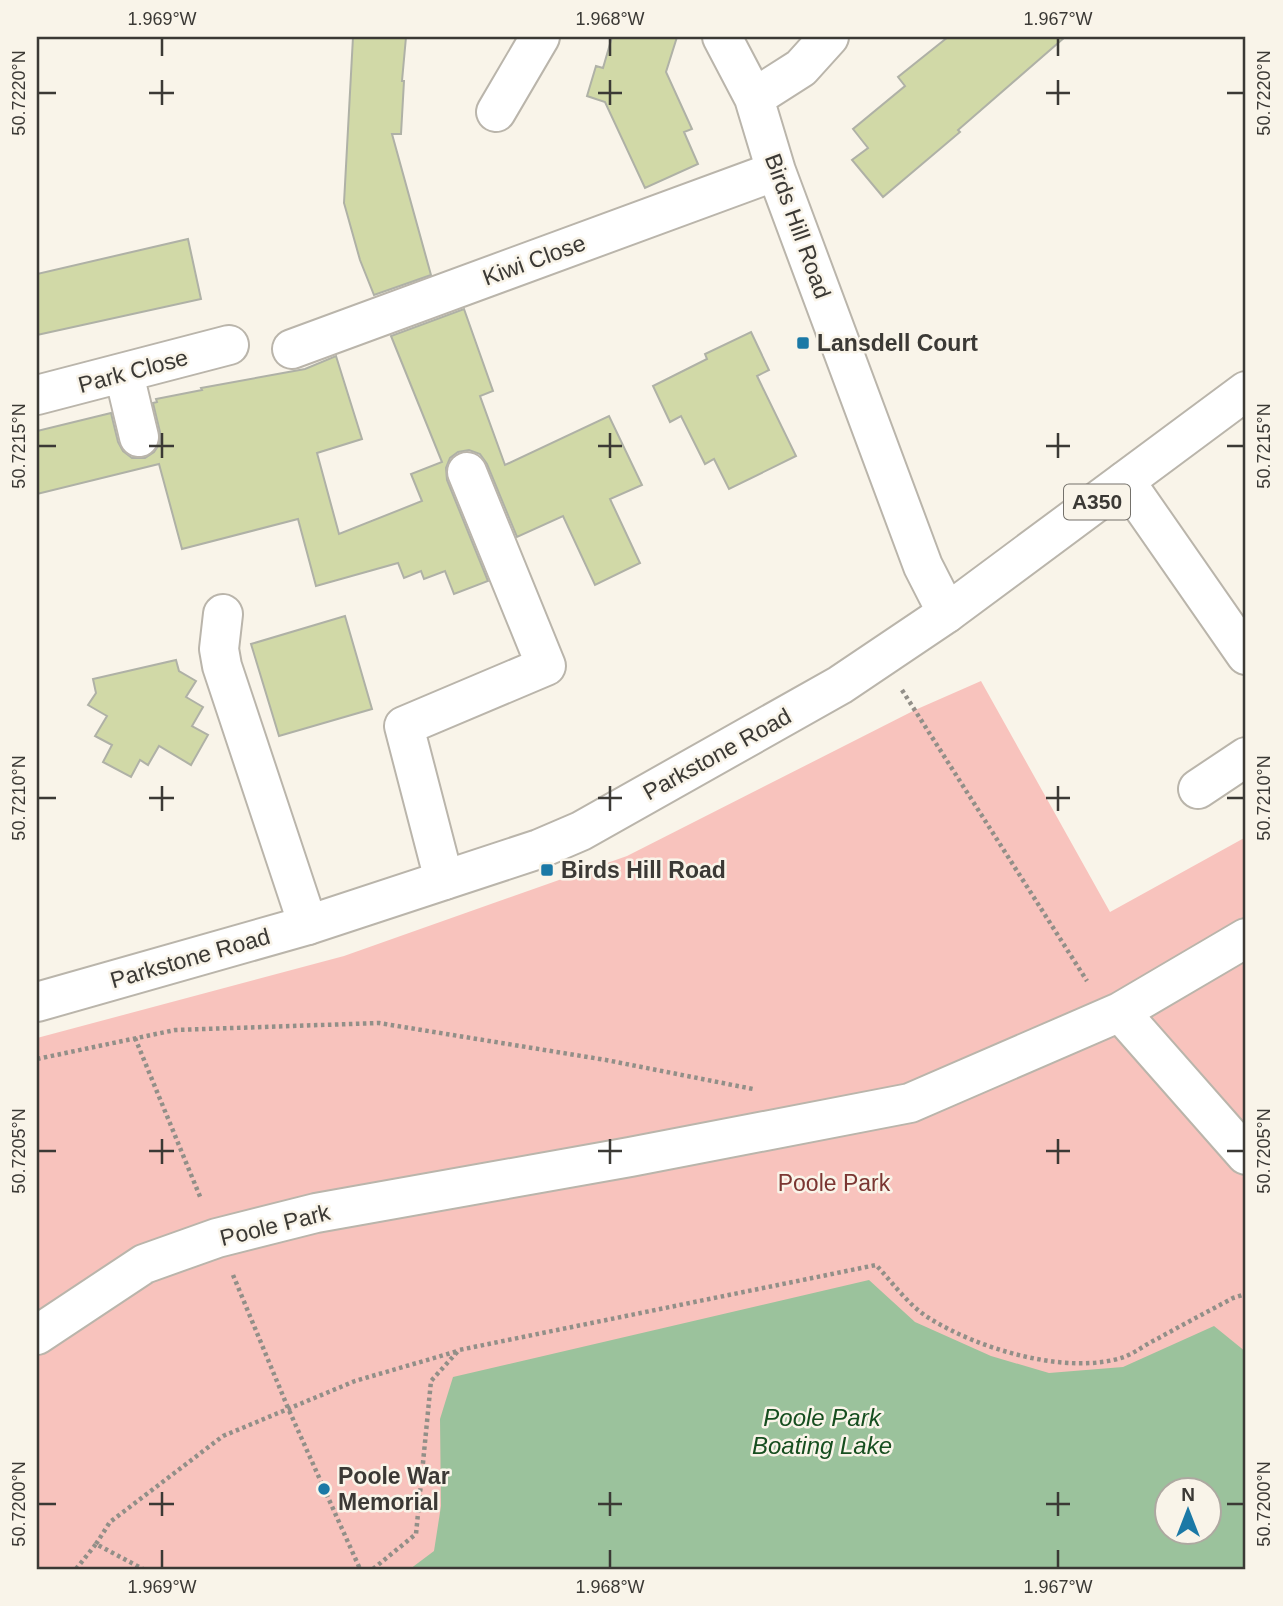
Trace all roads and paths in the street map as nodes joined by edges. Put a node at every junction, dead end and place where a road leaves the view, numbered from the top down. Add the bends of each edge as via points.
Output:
1 (540, 37) edge
2 (722, 37) edge
3 (829, 37) edge
4 (754, 97) junction
5 (496, 112) dead end
6 (776, 171) junction
7 (229, 345) dead end
8 (292, 349) dead end
9 (124, 373) junction
10 (1246, 391) edge
11 (37, 395) edge
12 (139, 437) dead end
13 (467, 472) dead end
14 (1125, 481) junction
15 (947, 613) junction
16 (223, 614) dead end
17 (1246, 655) edge
18 (896, 681) dead end
19 (1246, 757) edge
20 (1198, 789) dead end
21 (444, 880) junction
22 (308, 925) junction
23 (1246, 938) edge
24 (37, 1002) edge
25 (1120, 1012) junction
26 (135, 1038) junction
27 (37, 1059) edge
28 (755, 1090) dead end
29 (1246, 1155) edge
30 (217, 1238) junction
31 (1246, 1294) edge
32 (37, 1335) edge
33 (459, 1350) junction
34 (288, 1408) junction
35 (96, 1544) junction
36 (76, 1569) edge
37 (143, 1569) edge
38 (360, 1569) edge
39 (373, 1569) edge

1 - 5 street
2 - 4 street, Birds Hill Road
3 - 4 street via 801,68
4 - 6 street, Birds Hill Road
6 - 8 street, Kiwi Close
6 - 15 street, Birds Hill Road via 923,566
7 - 9 street, Park Close
9 - 11 street, Park Close
9 - 12 street
10 - 14 street, Parkstone Road / A350
13 - 21 street via 546,666 404,726
14 - 15 street, Parkstone Road / A350
14 - 17 street
15 - 21 street, Parkstone Road / A350 via 840,685 581,831
16 - 22 street via 222,666
18 - 25 path via 1090,988
19 - 20 street
21 - 22 street, Parkstone Road / A350
22 - 24 street, Parkstone Road / A350
23 - 25 street, Poole Park
25 - 29 street
25 - 30 street, Poole Park via 910,1102 316,1213
26 - 27 path
26 - 28 path via 175,1030 379,1023 606,1059
26 - 30 path
30 - 32 street, Poole Park via 144,1264
30 - 34 path
31 - 33 path via 1124,1357 1086,1364 1001,1350 960,1334 910,1303 876,1265
33 - 34 path via 355,1381
33 - 39 path via 431,1381 416,1534
34 - 35 path via 223,1436 110,1522
34 - 38 path
35 - 36 path
35 - 37 path

